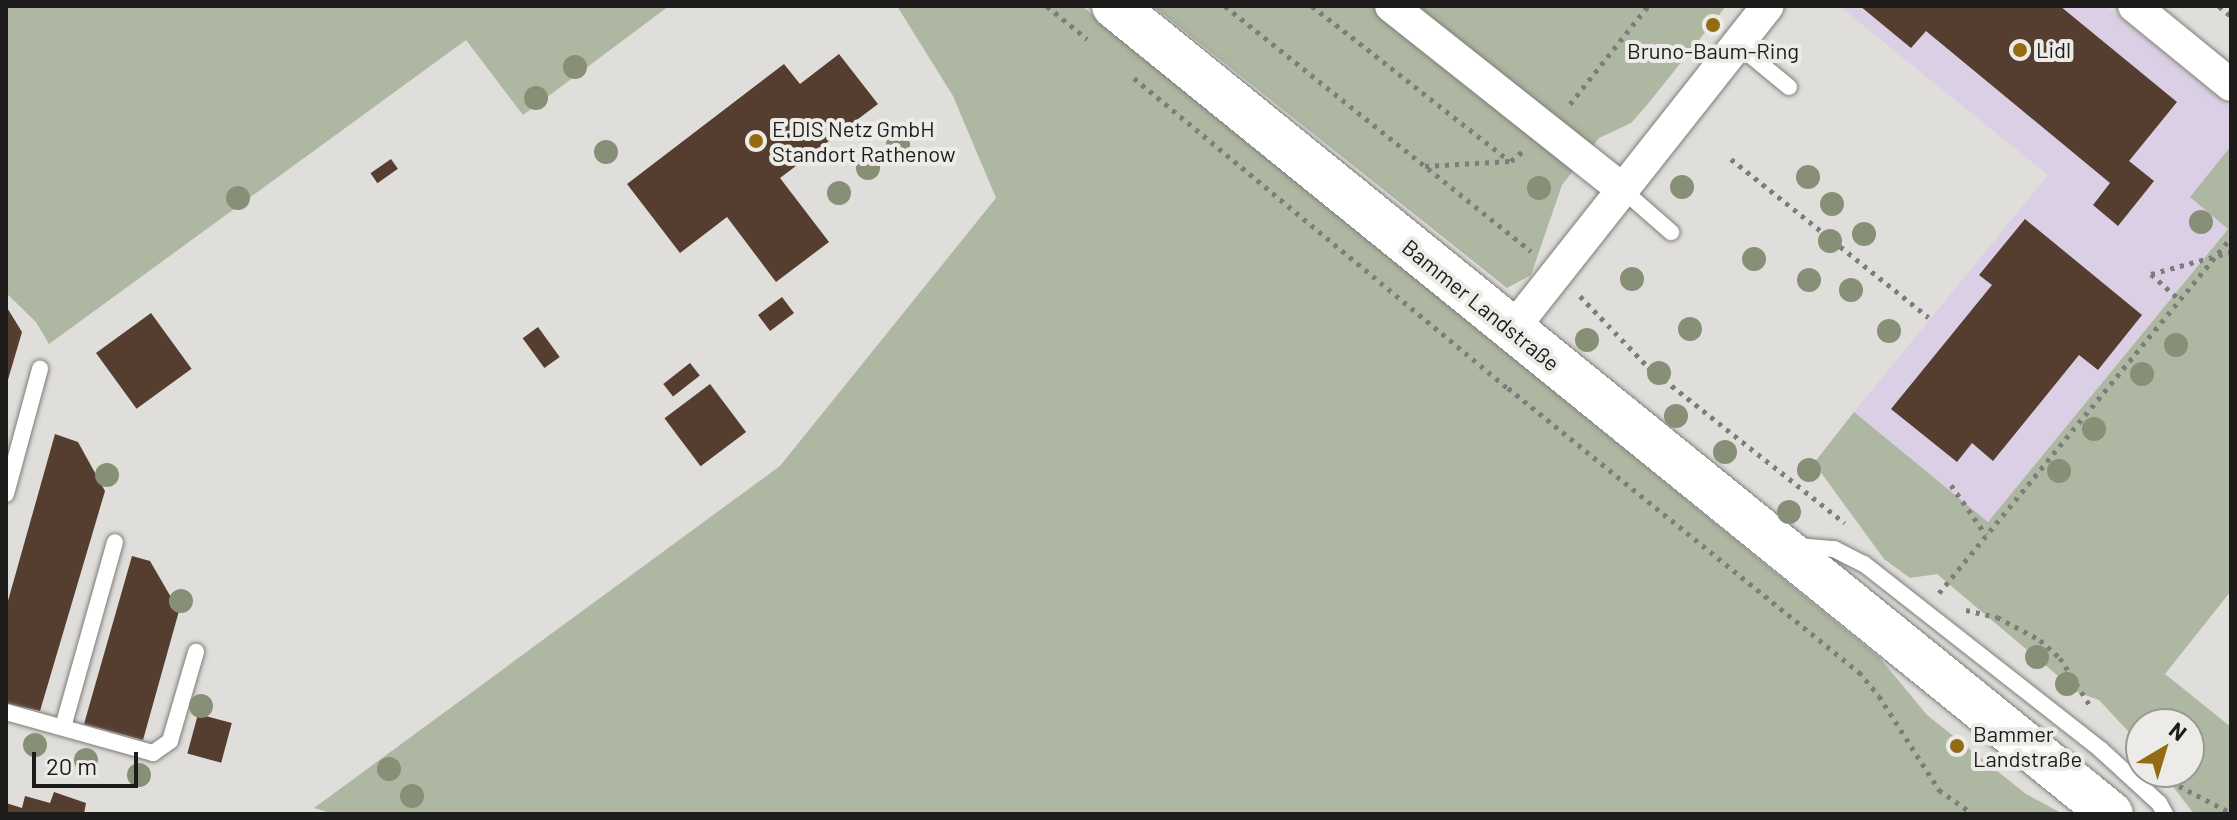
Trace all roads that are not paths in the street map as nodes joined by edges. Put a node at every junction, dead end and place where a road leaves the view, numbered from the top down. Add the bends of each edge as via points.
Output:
1 (1114, 6) edge
2 (1391, 6) edge
3 (1768, 6) edge
4 (2134, 6) edge
5 (1738, 45) junction
6 (2231, 85) edge
7 (1789, 87) dead end
8 (1623, 190) junction
9 (1671, 232) dead end
10 (1511, 331) junction
11 (40, 369) dead end
12 (6, 494) edge
13 (115, 542) dead end
14 (1774, 544) junction
15 (196, 652) dead end
16 (6, 712) edge
17 (63, 727) junction
18 (2111, 814) edge
19 (2165, 814) edge

1 - 10 main road, Bammer Landstraße
2 - 8 street
3 - 5 street
4 - 6 street
5 - 7 lane
5 - 8 street
8 - 9 lane
8 - 10 street
10 - 14 main road, Bammer Landstraße
11 - 12 lane
13 - 17 lane
14 - 18 main road, Bammer Landstraße
14 - 19 lane via 1834,549 1864,564 2100,749
15 - 17 lane via 170,741 153,753
16 - 17 lane

